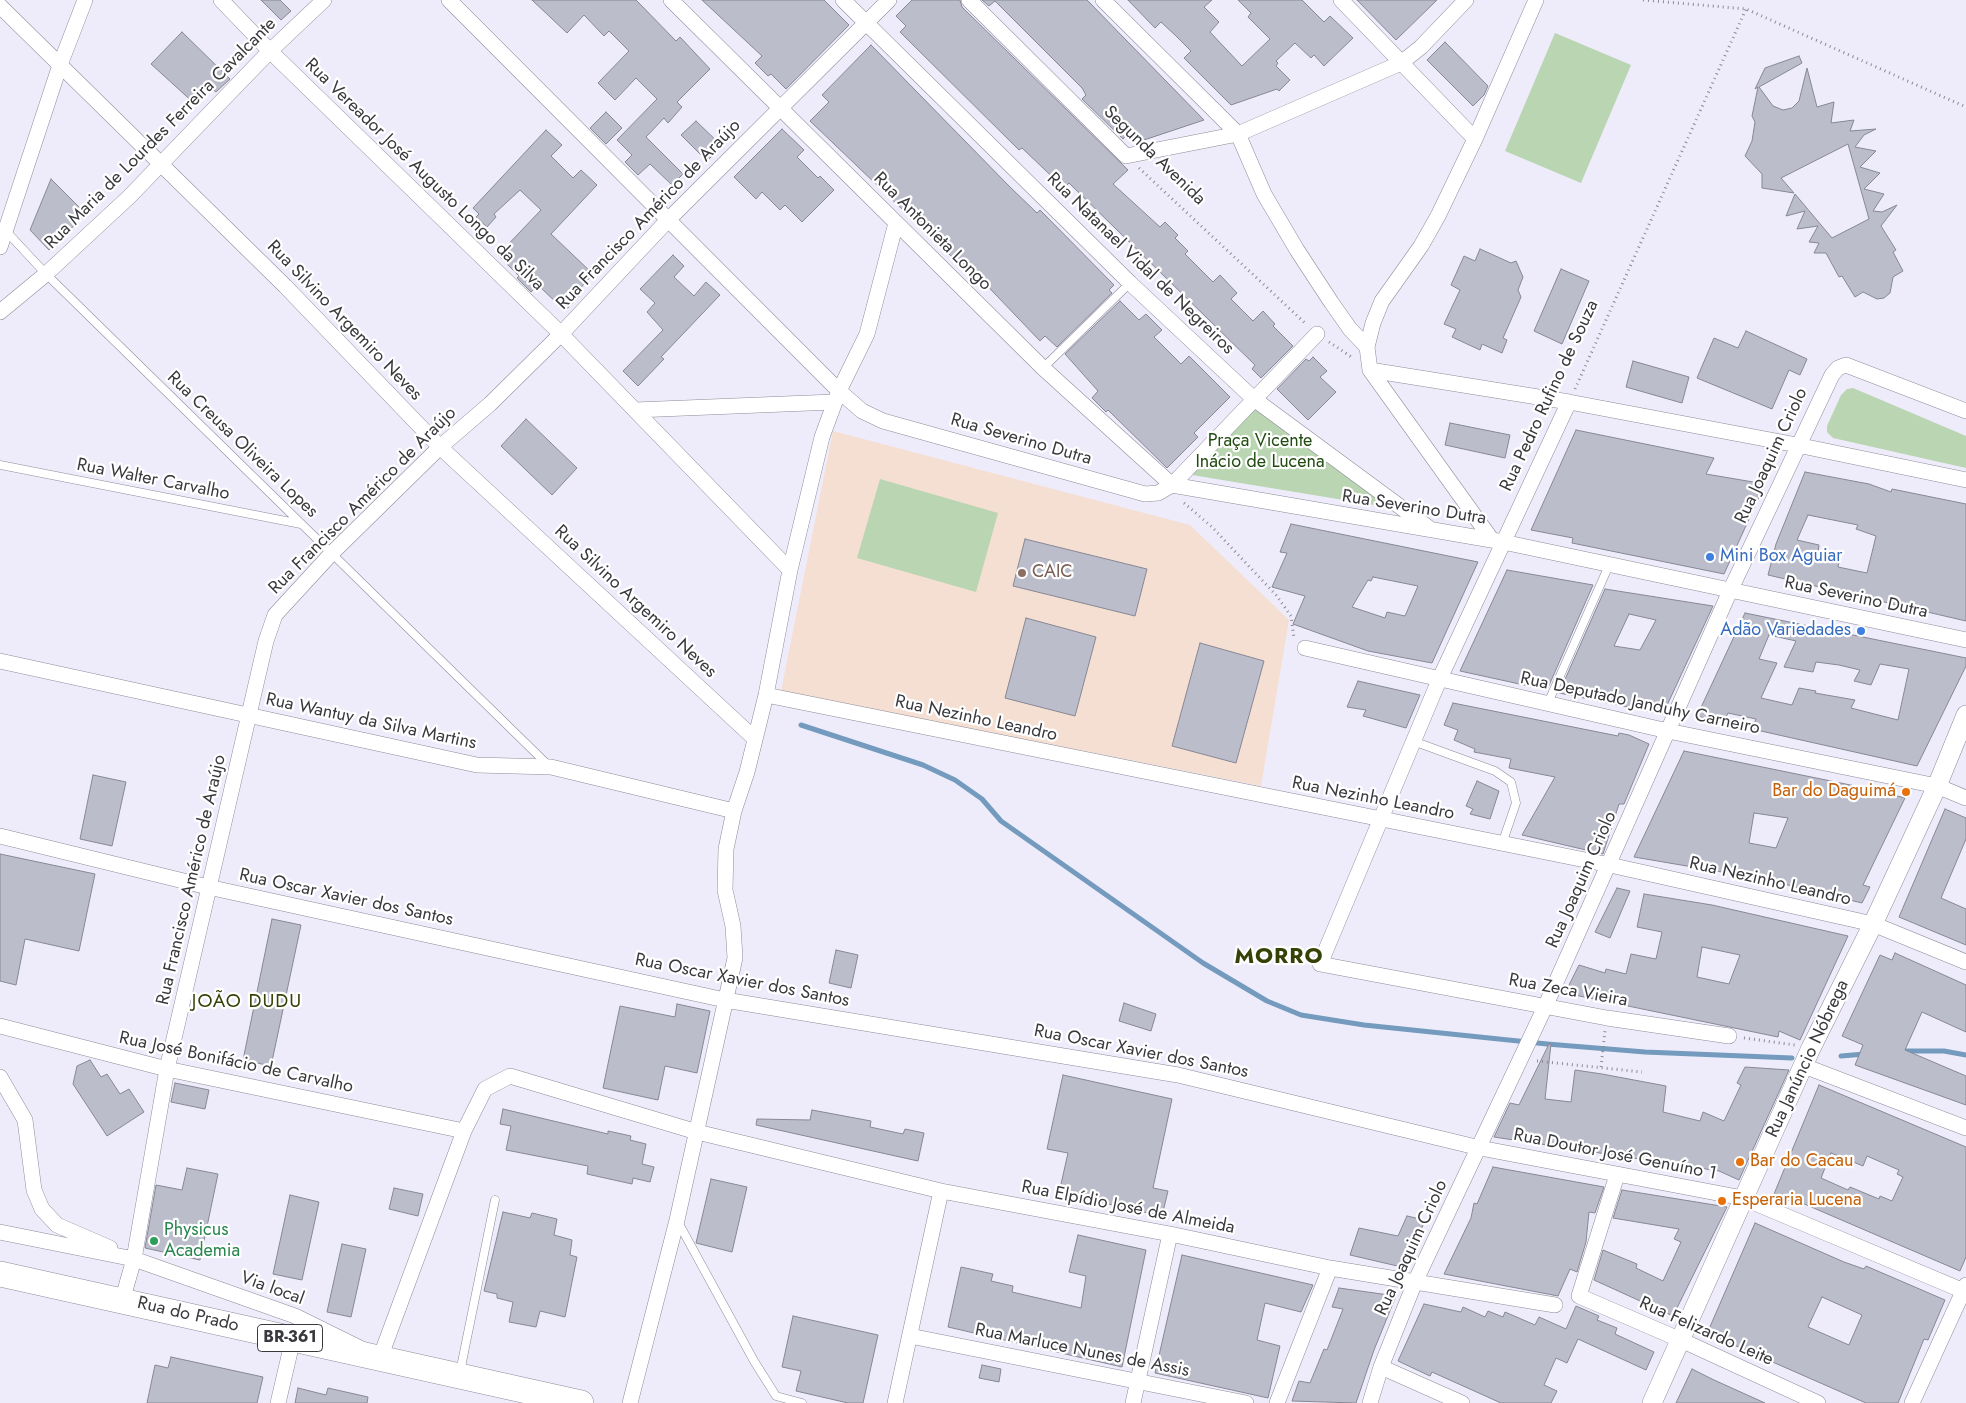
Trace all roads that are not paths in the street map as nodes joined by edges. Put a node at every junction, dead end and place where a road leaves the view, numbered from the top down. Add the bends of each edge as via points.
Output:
1 (85, 0) edge
2 (221, 0) edge
3 (324, 0) edge
4 (449, 0) edge
5 (671, 0) edge
6 (843, 0) edge
7 (889, 0) edge
8 (969, 0) edge
9 (1103, 0) edge
10 (1341, 0) edge
11 (1466, 0) edge
12 (1536, 0) edge
13 (0, 6) edge
14 (866, 23) junction
15 (270, 51) junction
16 (1401, 63) junction
17 (60, 65) junction
18 (779, 108) junction
19 (1238, 134) junction
20 (1475, 139) junction
21 (163, 164) junction
22 (668, 220) junction
23 (896, 223) junction
24 (3, 228) edge
25 (0, 247) edge
26 (46, 274) junction
27 (1130, 283) junction
28 (0, 312) edge
29 (561, 334) junction
30 (1317, 334) road end
31 (1367, 347) junction
32 (1043, 368) junction
33 (1370, 370) junction
34 (837, 397) junction
35 (1254, 399) junction
36 (1569, 402) junction
37 (635, 410) junction
38 (1966, 412) edge
39 (1797, 445) junction
40 (440, 447) junction
41 (0, 465) edge
42 (1966, 480) edge
43 (1172, 485) junction
44 (301, 524) junction
45 (1434, 531) junction
46 (1498, 541) junction
47 (331, 554) junction
48 (1610, 563) junction
49 (790, 570) junction
50 (1730, 591) junction
51 (1966, 640) edge
52 (1305, 648) road end
53 (0, 660) edge
54 (1440, 678) junction
55 (766, 695) junction
56 (1548, 703) junction
57 (250, 714) junction
58 (1966, 715) edge
59 (1668, 731) junction
60 (755, 739) junction
61 (1413, 741) junction
62 (1961, 741) edge
63 (550, 767) junction
64 (1937, 786) junction
65 (1966, 798) edge
66 (734, 811) junction
67 (1380, 820) junction
68 (0, 836) edge
69 (1502, 844) junction
70 (1610, 865) junction
71 (208, 887) junction
72 (1873, 924) junction
73 (1966, 962) edge
74 (1320, 964) joint
75 (725, 1000) junction
76 (1545, 1007) junction
77 (0, 1026) edge
78 (1729, 1036) road end
79 (1804, 1066) junction
80 (167, 1069) junction
81 (0, 1077) edge
82 (1966, 1128) edge
83 (464, 1131) junction
84 (696, 1132) junction
85 (1480, 1148) junction
86 (1617, 1175) junction
87 (941, 1191) junction
88 (1743, 1198) junction
89 (495, 1200) dead end
90 (677, 1220) junction
91 (0, 1232) edge
92 (1170, 1234) junction
93 (134, 1259) junction
94 (1330, 1268) junction
95 (0, 1274) edge
96 (1415, 1282) junction
97 (1965, 1289) edge
98 (122, 1301) junction
99 (1555, 1304) dead end
100 (910, 1336) junction
101 (293, 1339) junction
102 (1681, 1340) junction
103 (380, 1358) junction
104 (1381, 1367) junction
105 (459, 1376) junction
106 (1138, 1381) junction
107 (508, 1395) edge
108 (775, 1399) edge
109 (278, 1403) edge
110 (581, 1403) edge
111 (630, 1403) edge
112 (802, 1403) edge
113 (895, 1403) edge
114 (1133, 1403) edge
115 (1246, 1403) edge
116 (1277, 1403) edge
117 (1370, 1403) edge
118 (1462, 1403) edge
119 (1652, 1403) edge
120 (1818, 1403) edge
121 (1912, 1403) edge

1 - 17 street
2 - 15 street, Rua Vereador José Augusto Longo da Silva
3 - 15 street, Rua Maria de Lourdes Ferreira Cavalcante
4 - 22 street
5 - 18 street, Rua Antonieta Longo
6 - 14 street, Rua Natanael Vidal de Negreiros
7 - 14 street, Rua Francisco Américo de Araújo
8 - 19 street, Segunda Avenida via 1126,156
9 - 19 street
10 - 16 street
11 - 16 street
12 - 20 street
13 - 17 street, Rua Silvino Argemiro Neves
14 - 18 street, Rua Francisco Américo de Araújo
14 - 27 street, Rua Natanael Vidal de Negreiros
15 - 21 street, Rua Maria de Lourdes Ferreira Cavalcante
15 - 29 street, Rua Vereador José Augusto Longo da Silva
16 - 19 street
16 - 20 street
17 - 21 street, Rua Silvino Argemiro Neves
17 - 24 street
18 - 22 street, Rua Francisco Américo de Araújo
18 - 23 street, Rua Antonieta Longo
19 - 31 street via 1264,194 1297,250 1350,329
20 - 31 street via 1420,246 1382,301 1372,323
21 - 26 street, Rua Maria de Lourdes Ferreira Cavalcante
21 - 40 street, Rua Silvino Argemiro Neves
22 - 29 street, Rua Francisco Américo de Araújo
22 - 34 street
23 - 32 street, Rua Antonieta Longo
23 - 34 street via 867,334
24 - 25 street
24 - 26 lane, Rua Creusa Oliveira Lopes
26 - 28 street, Rua Maria de Lourdes Ferreira Cavalcante
26 - 44 lane, Rua Creusa Oliveira Lopes
27 - 32 lane
27 - 35 street, Rua Natanael Vidal de Negreiros
29 - 37 street, Rua Vereador José Augusto Longo da Silva
29 - 40 street, Rua Francisco Américo de Araújo via 490,404
30 - 35 street
31 - 33 street
32 - 43 street, Rua Antonieta Longo
33 - 36 street
33 - 46 street
34 - 37 street
34 - 43 street, Rua Severino Dutra via 884,421 1145,494 1158,493
34 - 49 street via 822,436
35 - 43 street
35 - 45 street, Rua Natanael Vidal de Negreiros
36 - 39 street
36 - 46 street, Rua Pedro Rufino de Souza
37 - 49 street, Rua Vereador José Augusto Longo da Silva
38 - 39 street, Rua Joaquim Criolo via 1846,365 1832,374
39 - 42 street
39 - 50 street, Rua Joaquim Criolo
40 - 47 street, Rua Francisco Américo de Araújo
40 - 60 street, Rua Silvino Argemiro Neves
41 - 44 lane, Rua Walter Carvalho
43 - 45 street, Rua Severino Dutra
44 - 47 lane, Rua Creusa Oliveira Lopes
45 - 46 street, Rua Severino Dutra
46 - 48 street, Rua Severino Dutra
46 - 54 street, Rua Pedro Rufino de Souza
47 - 57 street, Rua Francisco Américo de Araújo via 275,615
47 - 63 lane, Rua Creusa Oliveira Lopes
48 - 50 street, Rua Severino Dutra
48 - 56 lane
49 - 55 street
50 - 51 street, Rua Severino Dutra
50 - 59 street, Rua Joaquim Criolo
52 - 54 street, Rua Deputado Janduhy Carneiro
53 - 57 street, Rua Wantuy da Silva Martins
54 - 56 street, Rua Deputado Janduhy Carneiro
54 - 61 street, Rua Pedro Rufino de Souza
55 - 60 street
55 - 67 street, Rua Nezinho Leandro
56 - 59 street, Rua Deputado Janduhy Carneiro
57 - 63 street, Rua Wantuy da Silva Martins via 477,765
57 - 71 street, Rua Francisco Américo de Araújo
58 - 62 street, Rua Janúncio Nóbrega
59 - 64 street, Rua Deputado Janduhy Carneiro
59 - 70 street, Rua Joaquim Criolo
60 - 66 street
61 - 67 street, Rua Pedro Rufino de Souza
61 - 69 lane via 1495,771 1511,782 1516,803
62 - 64 street, Rua Janúncio Nóbrega
63 - 66 street, Rua Wantuy da Silva Martins
64 - 65 street, Rua Deputado Janduhy Carneiro
64 - 72 street, Rua Janúncio Nóbrega
66 - 75 street via 726,849 725,890 733,926 735,958
67 - 69 street, Rua Nezinho Leandro
67 - 74 street, Rua Pedro Rufino de Souza
68 - 71 street, Rua Oscar Xavier dos Santos
69 - 70 street, Rua Nezinho Leandro
70 - 72 street, Rua Nezinho Leandro
70 - 76 street, Rua Joaquim Criolo
71 - 75 street, Rua Oscar Xavier dos Santos
71 - 80 street, Rua Francisco Américo de Araújo
72 - 73 street, Rua Nezinho Leandro
72 - 79 street, Rua Janúncio Nóbrega
74 - 76 street, Rua Zeca Vieira
75 - 84 street
75 - 85 street, Rua Oscar Xavier dos Santos via 1178,1075
76 - 78 street, Rua Zeca Vieira
76 - 85 street, Rua Joaquim Criolo
77 - 80 street, Rua José Bonifácio de Carvalho
79 - 82 street
79 - 88 street, Rua Janúncio Nóbrega
80 - 83 street, Rua José Bonifácio de Carvalho
80 - 93 street, Rua Francisco Américo de Araújo
81 - 93 street via 25,1120 34,1190 42,1210 56,1225
83 - 84 street, Rua Elpídio José de Almeida via 486,1089 510,1076
83 - 103 street, Rua Elpídio José de Almeida
84 - 87 street, Rua Elpídio José de Almeida
84 - 90 street
85 - 86 street, Rua Doutor José Genuíno 1
85 - 96 street, Rua Joaquim Criolo
86 - 88 street, Rua Doutor José Genuíno 1
86 - 102 street, Rua Felizardo Leite via 1579,1296
87 - 92 street, Rua Elpídio José de Almeida
87 - 100 street
88 - 97 street, Rua Doutor José Genuíno 1
88 - 102 street, Rua Janúncio Nóbrega
89 - 105 lane
90 - 108 lane
90 - 111 street
91 - 93 street, Via local
92 - 94 street, Rua Elpídio José de Almeida
92 - 106 street
93 - 98 street, Rua Francisco Américo de Araújo
93 - 103 street, Via local via 295,1316
94 - 96 street, Rua Elpídio José de Almeida
94 - 116 street
95 - 98 main road, Rua do Prado / BR-361
96 - 99 street, Rua Elpídio José de Almeida
96 - 104 street, Rua Joaquim Criolo
97 - 121 street
98 - 101 main road, Rua do Prado / BR-361
100 - 106 street, Rua Marluce Nunes de Assis
100 - 113 street
101 - 103 main road, Rua do Prado / BR-361
101 - 109 street
102 - 119 street, Rua Janúncio Nóbrega
102 - 120 street, Rua Felizardo Leite
103 - 105 main road, Rua do Prado / BR-361
104 - 117 street, Rua Joaquim Criolo
104 - 118 street
105 - 107 main road, Rua do Prado / BR-361
106 - 114 street
106 - 115 street, Rua Marluce Nunes de Assis
107 - 110 main road, Rua do Prado / BR-361
108 - 112 lane

